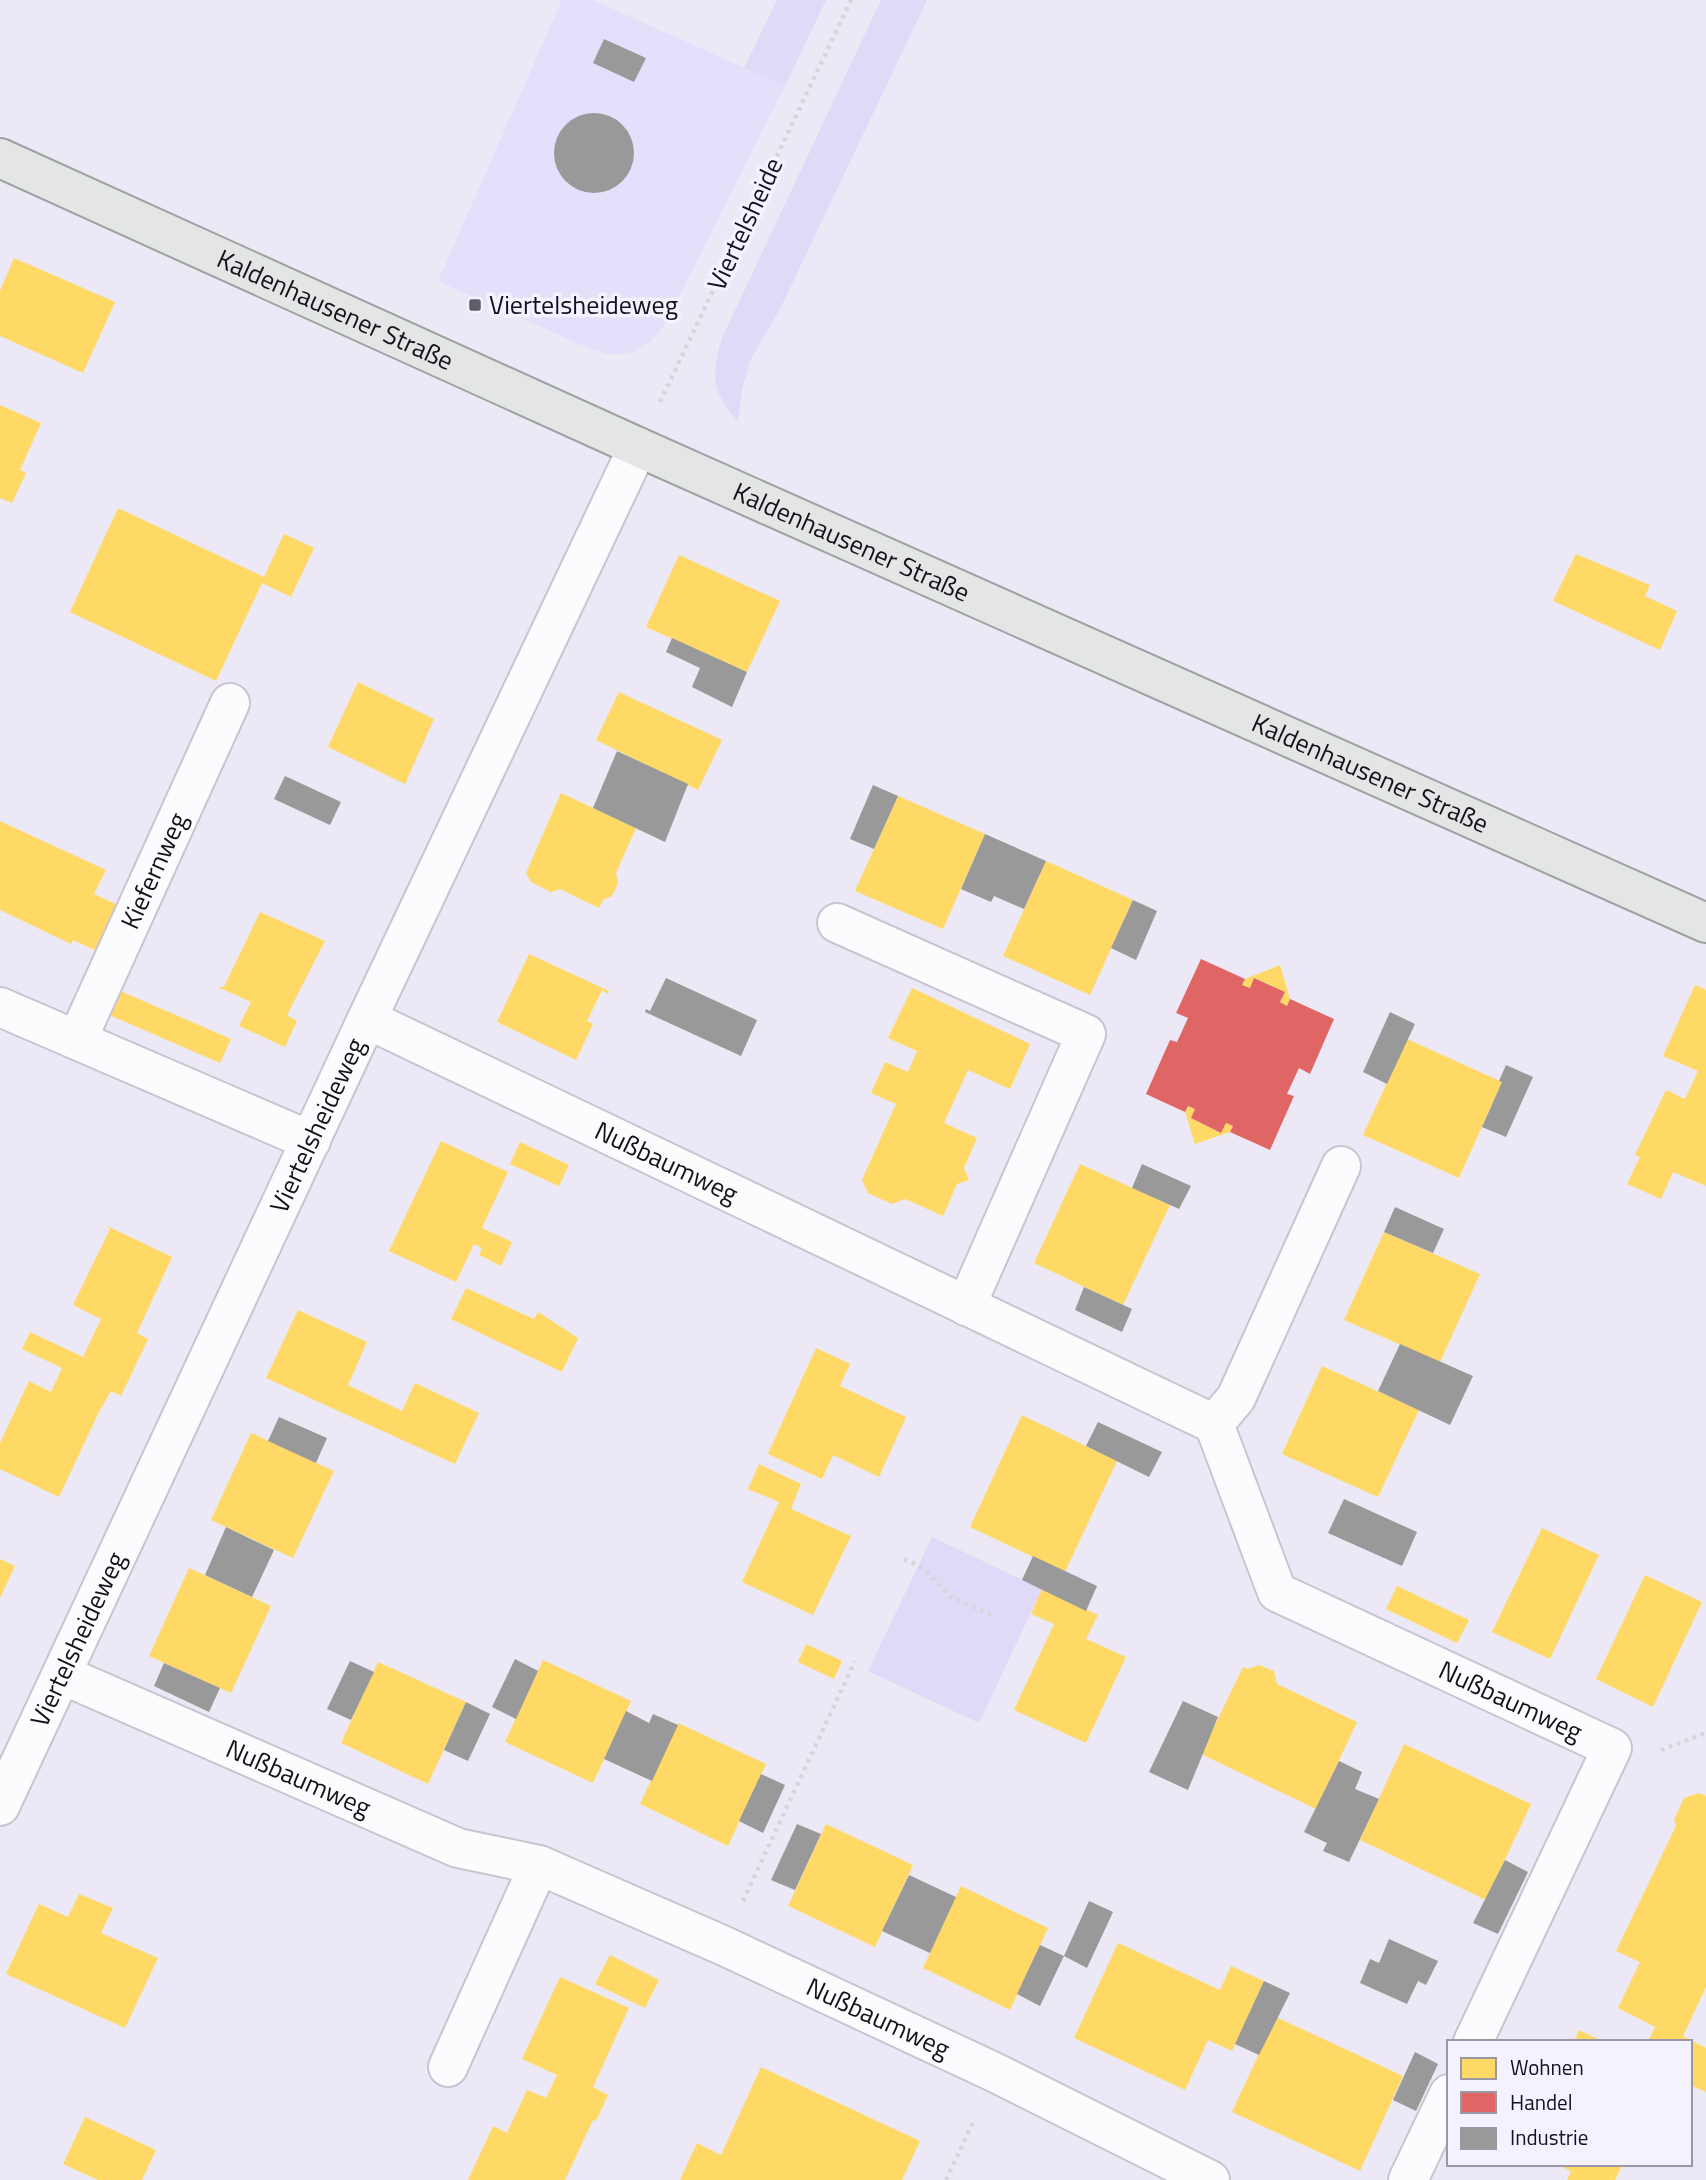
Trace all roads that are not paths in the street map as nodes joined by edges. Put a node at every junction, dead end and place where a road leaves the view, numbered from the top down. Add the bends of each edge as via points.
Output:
1 (0, 158) edge
2 (638, 447) junction
3 (230, 703) dead end
4 (836, 923) dead end
5 (1706, 923) edge
6 (0, 1007) edge
7 (367, 1019) junction
8 (77, 1040) junction
9 (311, 1141) junction
10 (1341, 1166) dead end
11 (965, 1306) junction
12 (1214, 1424) junction
13 (63, 1675) junction
14 (0, 1806) edge
15 (539, 1865) junction
16 (1474, 2040) edge
17 (448, 2067) dead end
18 (1447, 2098) edge
19 (1210, 2180) edge
20 (1408, 2180) edge

1 - 2 main road, Kaldenhausener Straße
2 - 5 main road, Kaldenhausener Straße
2 - 7 street, Viertelsheideweg
3 - 8 street, Kiefernweg
4 - 11 street via 1086,1034
6 - 8 street
7 - 9 street, Viertelsheideweg
7 - 11 street, Nußbaumweg
8 - 9 street
9 - 13 street, Viertelsheideweg
10 - 12 street via 1236,1398
11 - 12 street, Nußbaumweg
12 - 16 street, Nußbaumweg via 1276,1592 1612,1748
13 - 14 street, Viertelsheideweg
13 - 15 street, Nußbaumweg via 458,1848
15 - 17 street
15 - 19 street, Nußbaumweg via 996,2073
18 - 20 street

